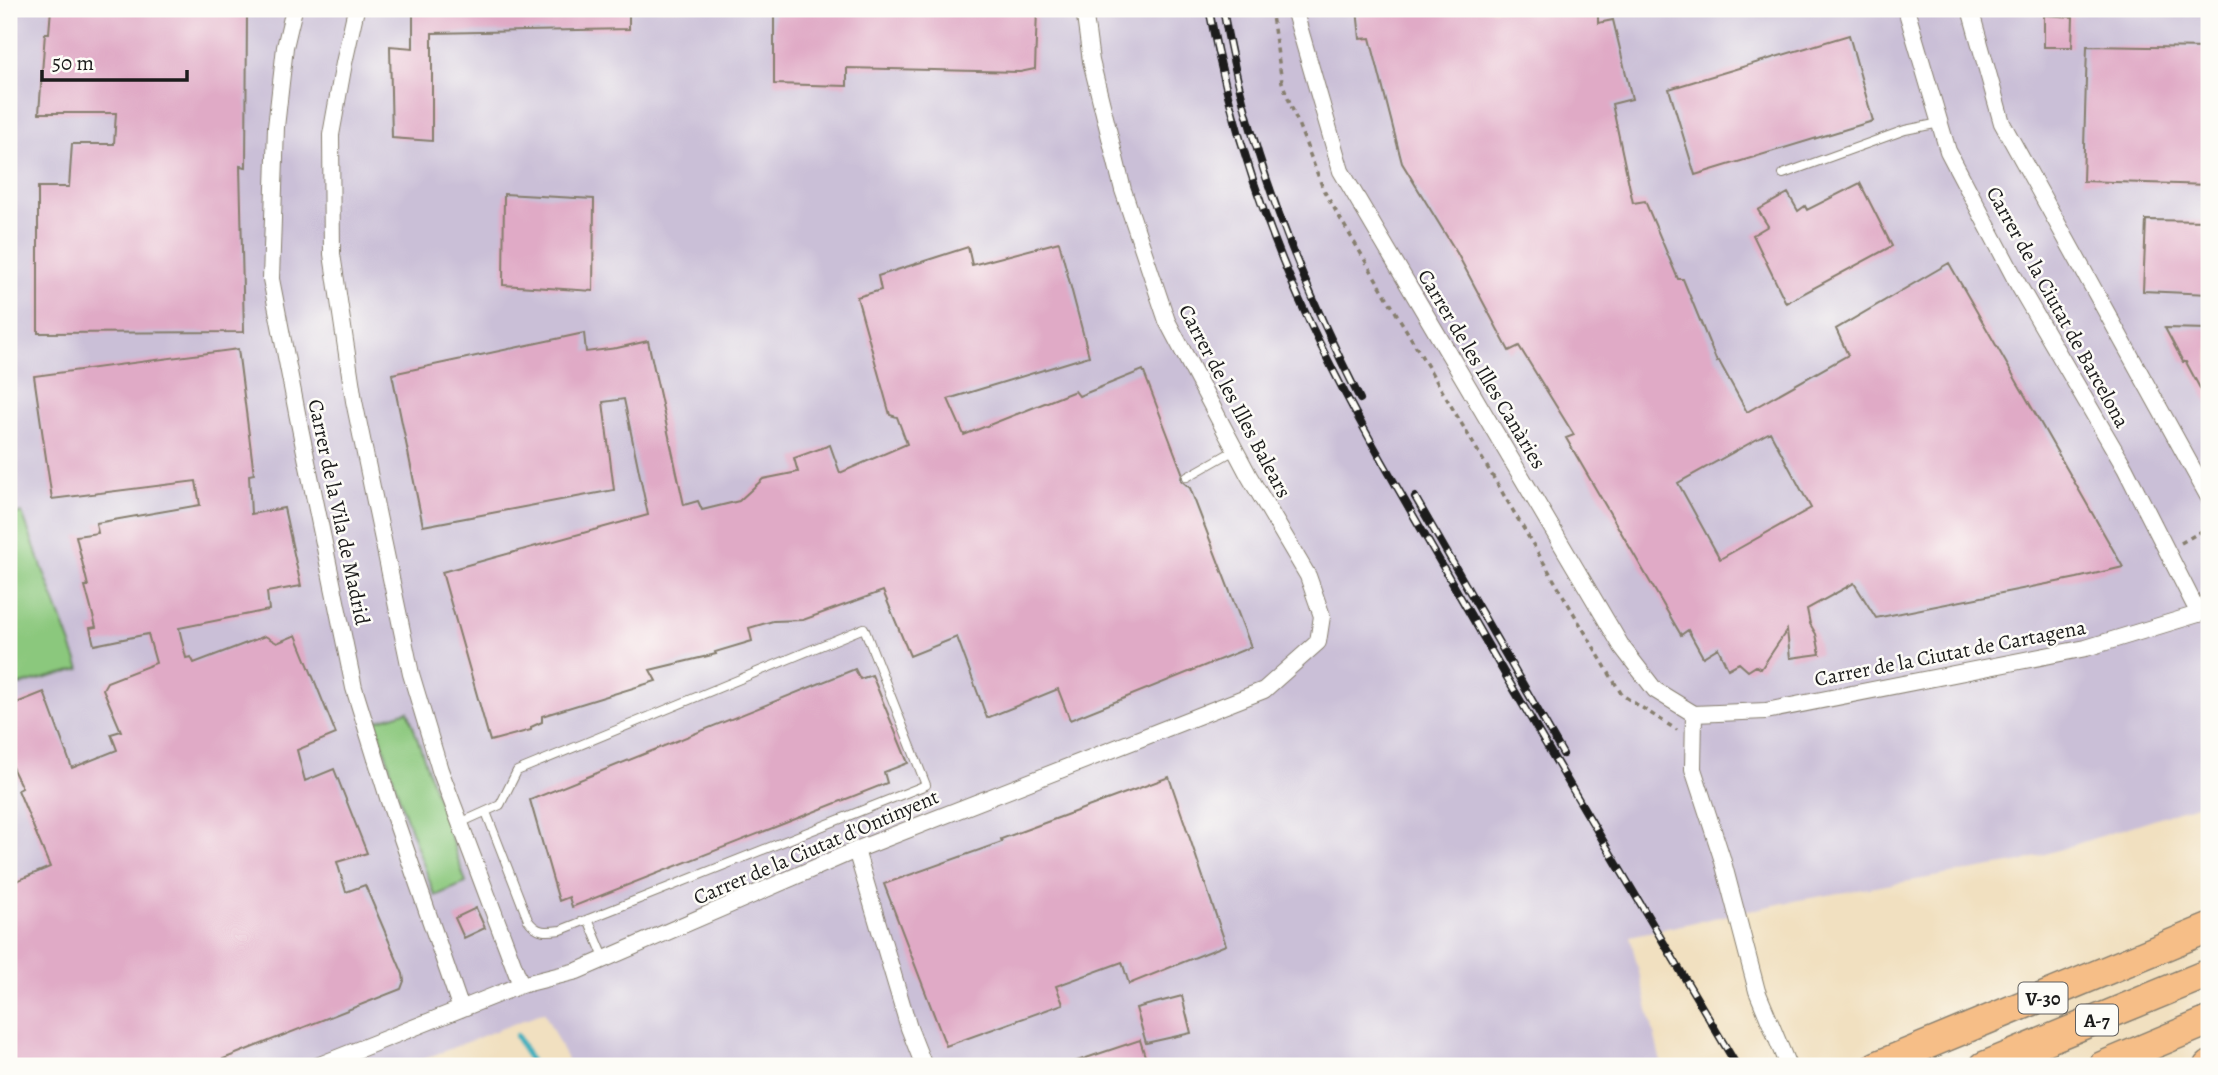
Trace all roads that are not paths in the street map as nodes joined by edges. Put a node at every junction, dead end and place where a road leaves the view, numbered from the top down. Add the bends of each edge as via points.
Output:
1 (294, 9) edge
2 (356, 9) edge
3 (1084, 9) edge
4 (1294, 9) edge
5 (1906, 9) edge
6 (1972, 9) edge
7 (1940, 123) junction
8 (1783, 174) dead end
9 (1235, 450) junction
10 (1187, 477) dead end
11 (2209, 498) edge
12 (2204, 612) edge
13 (1318, 642) joint
14 (1694, 714) junction
15 (486, 812) junction
16 (460, 824) junction
17 (856, 850) junction
18 (588, 919) junction
19 (2209, 928) edge
20 (605, 960) junction
21 (2209, 973) edge
22 (521, 985) junction
23 (461, 1009) junction
24 (2209, 1021) edge
25 (1787, 1065) edge
26 (317, 1066) edge
27 (924, 1066) edge
28 (1876, 1066) edge
29 (1984, 1066) edge
30 (2102, 1066) edge

1 - 23 street, Carrer de la Vila de Madrid via 276,127 271,279 354,688
2 - 16 street, Carrer de la Vila de Madrid via 331,135 332,254 354,401 411,674
3 - 9 street, Carrer de les Illes Balears via 1091,61 1123,190 1167,321
4 - 14 street, Carrer de les Illes Canàries via 1341,171 1622,647 1655,690
5 - 7 street, Carrer de la Ciutat de Barcelona
6 - 11 street, Carrer de la Ciutat de Barcelona via 2002,123
7 - 8 lane via 1905,130
7 - 12 street, Carrer de la Ciutat de Barcelona via 1948,151 2018,286
9 - 10 lane
9 - 13 street, Carrer de les Illes Balears via 1308,576 1322,616
12 - 14 street, Carrer de la Ciutat de Cartagena via 2086,648 1766,711
13 - 17 street, Carrer de la Ciutat d'Ontinyent via 1264,690
14 - 25 street via 1693,769 1757,991
15 - 16 lane
15 - 18 lane via 534,928 561,930
15 - 18 lane via 500,805 517,771 864,628 926,785
16 - 22 street, Carrer de la Vila de Madrid
17 - 20 street, Carrer de la Ciutat d'Ontinyent
17 - 27 street
18 - 20 lane
19 - 28 highway, V-30
20 - 22 street, Carrer de la Ciutat d'Ontinyent
21 - 29 highway, A-7
22 - 23 street, Carrer de la Ciutat d'Ontinyent
23 - 26 street, Carrer de la Ciutat d'Ontinyent
24 - 30 highway, A-7

